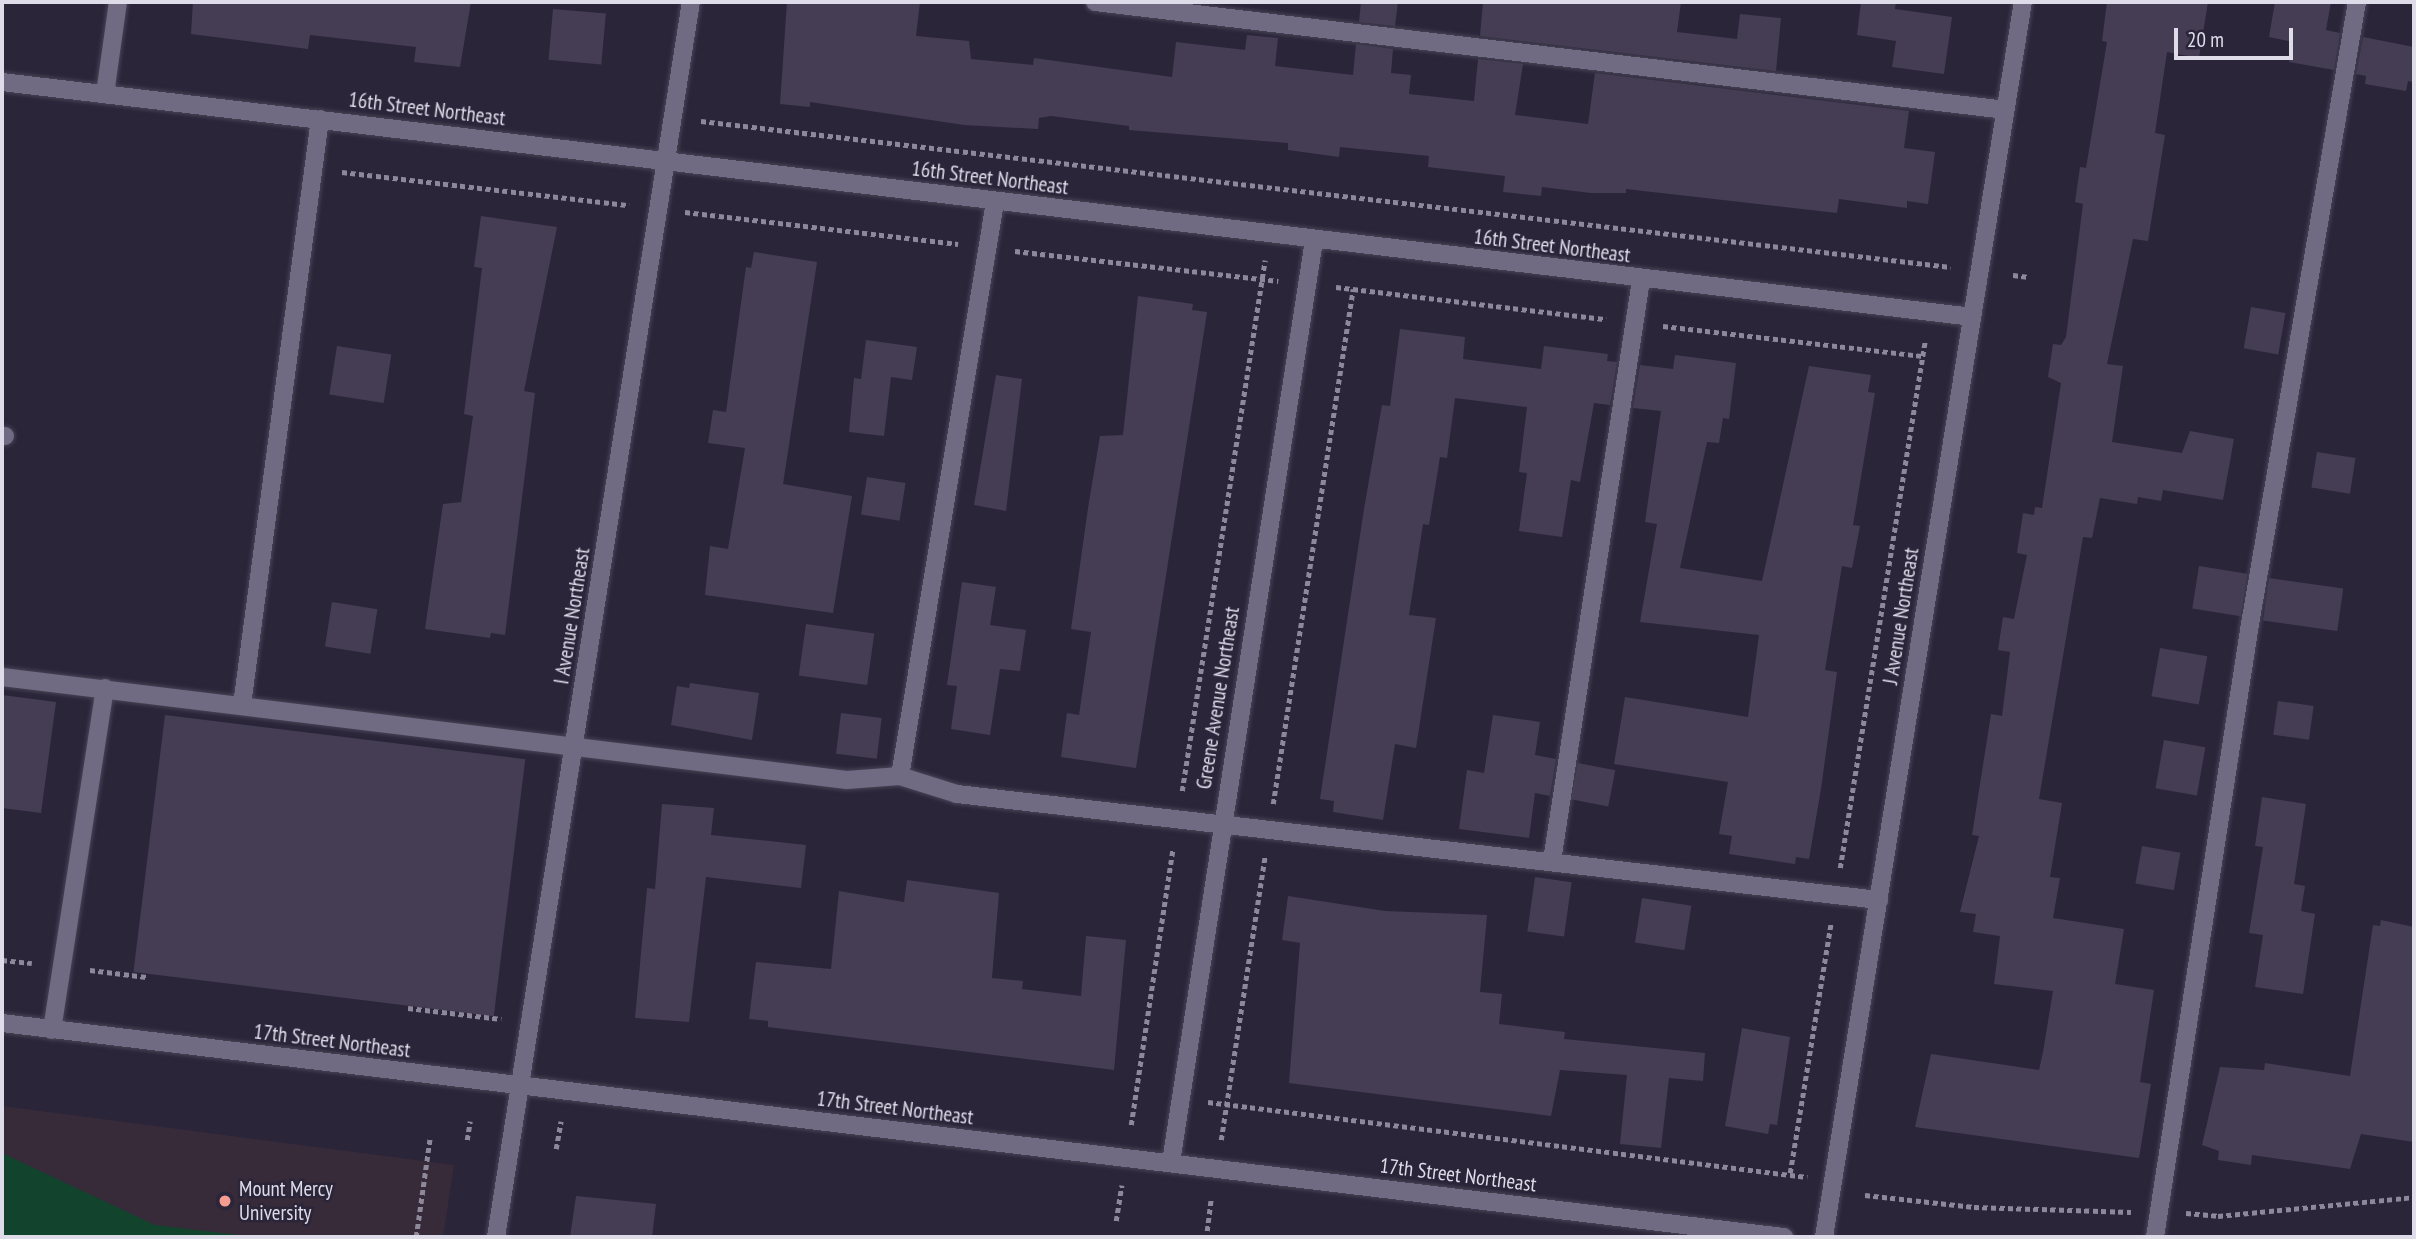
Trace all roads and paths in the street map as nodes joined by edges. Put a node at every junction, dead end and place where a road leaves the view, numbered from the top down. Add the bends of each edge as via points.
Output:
1 (118, 2) edge
2 (691, 2) edge
3 (1095, 2) edge
4 (2023, 2) edge
5 (2357, 2) edge
6 (2, 82) edge
7 (105, 94) junction
8 (2006, 110) junction
9 (320, 119) junction
10 (690, 120) dead end
11 (665, 162) junction
12 (334, 171) dead end
13 (995, 202) junction
14 (630, 205) dead end
15 (1314, 240) junction
16 (1265, 259) dead end
17 (1955, 267) dead end
18 (2013, 275) dead end
19 (2029, 277) dead end
20 (1640, 280) junction
21 (1353, 289) dead end
22 (1972, 317) junction
23 (1926, 340) dead end
24 (2, 677) edge
25 (105, 688) junction
26 (242, 705) junction
27 (575, 744) junction
28 (900, 776) junction
29 (1178, 818) junction
30 (1222, 823) junction
31 (1269, 828) junction
32 (1552, 861) junction
33 (1836, 895) junction
34 (1879, 900) junction
35 (408, 1008) dead end
36 (513, 1020) dead end
37 (2, 1023) edge
38 (52, 1030) junction
39 (520, 1087) junction
40 (1198, 1101) dead end
41 (1226, 1104) junction
42 (470, 1121) dead end
43 (561, 1121) dead end
44 (1131, 1125) dead end
45 (430, 1138) dead end
46 (467, 1140) dead end
47 (1221, 1140) dead end
48 (556, 1149) dead end
49 (1171, 1163) junction
50 (1790, 1173) junction
51 (1808, 1177) dead end
52 (1122, 1184) dead end
53 (1211, 1199) dead end
54 (1116, 1221) dead end
55 (1207, 1231) dead end
56 (416, 1237) edge
57 (496, 1237) edge
58 (1784, 1237) edge
59 (1824, 1237) edge
60 (2155, 1237) edge

1 - 7 street
2 - 11 street, I Avenue Northeast
3 - 8 street
4 - 8 street, J Avenue Northeast
5 - 60 street via 2250,624
6 - 7 street, 16th Street Northeast
7 - 9 street, 16th Street Northeast
8 - 22 street, J Avenue Northeast
9 - 11 street, 16th Street Northeast
9 - 26 street
10 - 17 path
11 - 13 street, 16th Street Northeast
11 - 27 street, I Avenue Northeast
12 - 14 path
13 - 15 street, 16th Street Northeast
13 - 28 street
15 - 20 street, 16th Street Northeast
15 - 30 street, Greene Avenue Northeast
16 - 29 path
18 - 19 path
20 - 22 street, 16th Street Northeast
20 - 32 street
21 - 31 path
22 - 34 street, J Avenue Northeast
23 - 33 path
24 - 25 street
25 - 26 street
25 - 38 street
26 - 27 street
27 - 28 street via 847,780
27 - 39 street, I Avenue Northeast
28 - 29 street via 957,794
29 - 30 street
29 - 44 path
30 - 31 street
30 - 49 street, Greene Avenue Northeast
31 - 32 street
31 - 41 path
32 - 33 street
33 - 34 street
33 - 50 path
34 - 59 street, J Avenue Northeast
35 - 36 path
37 - 38 street, 17th Street Northeast
38 - 39 street, 17th Street Northeast
39 - 49 street, 17th Street Northeast
39 - 57 street, I Avenue Northeast
40 - 41 path
41 - 47 path
41 - 50 path
42 - 46 path
43 - 48 path
45 - 56 path
49 - 58 street, 17th Street Northeast
50 - 51 path
52 - 54 path
53 - 55 path

